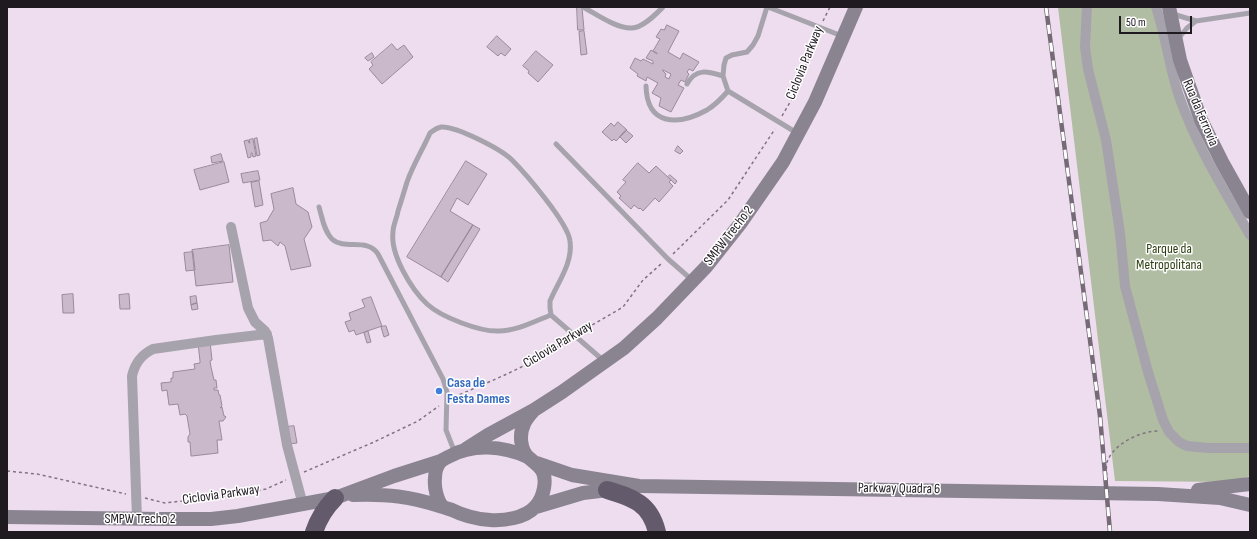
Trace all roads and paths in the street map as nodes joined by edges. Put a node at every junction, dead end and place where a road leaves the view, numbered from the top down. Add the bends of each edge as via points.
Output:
1 (583, 7) edge
2 (664, 7) edge
3 (768, 7) edge
4 (830, 7) edge
5 (856, 7) edge
6 (1087, 7) edge
7 (1156, 7) edge
8 (1169, 10) edge
9 (1250, 13) edge
10 (1196, 21) junction
11 (819, 27) junction
12 (843, 36) junction
13 (1176, 42) junction
14 (723, 76) junction
15 (687, 84) dead end
16 (646, 86) dead end
17 (728, 92) junction
18 (779, 122) junction
19 (798, 134) junction
20 (556, 144) dead end
21 (319, 207) dead end
22 (1250, 212) edge
23 (231, 227) dead end
24 (1250, 235) edge
25 (668, 259) junction
26 (692, 281) junction
27 (551, 314) junction
28 (267, 334) junction
29 (575, 336) junction
30 (605, 362) junction
31 (446, 401) junction
32 (534, 410) junction
33 (1170, 432) junction
34 (1250, 448) edge
35 (460, 451) junction
36 (532, 460) junction
37 (441, 461) junction
38 (7, 471) edge
39 (296, 475) junction
40 (1108, 484) dead end
41 (1250, 484) edge
42 (639, 486) junction
43 (607, 490) junction
44 (1158, 494) junction
45 (136, 496) junction
46 (339, 497) junction
47 (1108, 500) dead end
48 (303, 505) junction
49 (1250, 505) edge
50 (443, 507) junction
51 (536, 507) junction
52 (7, 517) edge
53 (137, 519) junction
54 (314, 532) edge
55 (657, 532) edge
56 (1109, 532) edge

1 - 2 lane via 620,27 634,28 649,20
3 - 11 lane
3 - 14 lane via 753,46 748,52 726,58
4 - 11 path, Ciclovia Parkway
5 - 12 street, SMPW Trecho 2
6 - 33 street via 1088,69 1106,140 1125,286 1148,372 1163,420
7 - 24 street via 1172,72 1188,118 1205,156
8 - 10 lane via 1187,20
8 - 13 street, Rua da Ferrovia
9 - 10 lane
10 - 13 lane
11 - 12 lane
11 - 18 path, Ciclovia Parkway via 797,90
12 - 19 street, SMPW Trecho 2 via 815,102
13 - 22 street, Rua da Ferrovia via 1201,120
14 - 15 lane via 698,73 691,76
14 - 17 lane
16 - 17 lane via 646,97 654,113 672,121 698,115 717,103
17 - 18 lane
18 - 19 lane
18 - 25 path, Ciclovia Parkway via 728,200
19 - 26 street, SMPW Trecho 2 via 783,162 740,224
20 - 25 lane
21 - 31 lane via 326,231 332,239 339,243 367,245 374,248 378,254 443,379 447,392
23 - 28 street via 248,308 255,322
25 - 26 lane
25 - 29 path, Ciclovia Parkway via 643,280 623,307
26 - 30 street, SMPW Trecho 2 via 657,318
27 - 27 lane via 511,330 490,331 443,315 427,304 412,285 393,246 393,231 407,182 430,133 435,129 447,127 498,149 525,175 566,228 571,255 550,301
27 - 29 lane
28 - 39 street via 287,445
28 - 45 street via 152,349 139,359 132,376
29 - 30 lane
29 - 31 path, Ciclovia Parkway via 546,355
30 - 32 street, SMPW Trecho 2
31 - 35 lane via 446,430
31 - 39 path, Ciclovia Parkway via 418,421
32 - 35 street
32 - 36 street via 521,431 522,447
33 - 34 street via 1187,446
33 - 40 path via 1150,431 1133,436 1121,444 1107,461
35 - 36 street via 483,447 505,449
35 - 37 street
36 - 42 street, Parkway Quadra 6 via 572,475
36 - 51 street via 543,471 545,482
37 - 46 street
37 - 50 street via 436,470 434,483
38 - 45 path, Ciclovia Parkway via 37,474
39 - 45 path, Ciclovia Parkway via 266,489 244,494 165,503
39 - 48 street
41 - 44 street, Parkway Quadra 6
42 - 43 street, Parkway Quadra 6
42 - 44 street, Parkway Quadra 6
43 - 51 street, Parkway Quadra 6 via 583,493
43 - 55 highway via 630,497 644,506 654,521
44 - 49 street, Parkway Quadra 6 via 1220,498
45 - 53 street
46 - 48 street, SMPW Trecho 2
46 - 50 street via 406,496
46 - 54 highway via 331,502
47 - 56 path
48 - 53 street, SMPW Trecho 2 via 211,519
50 - 51 street via 467,517 496,521 513,518
52 - 53 street, SMPW Trecho 2

